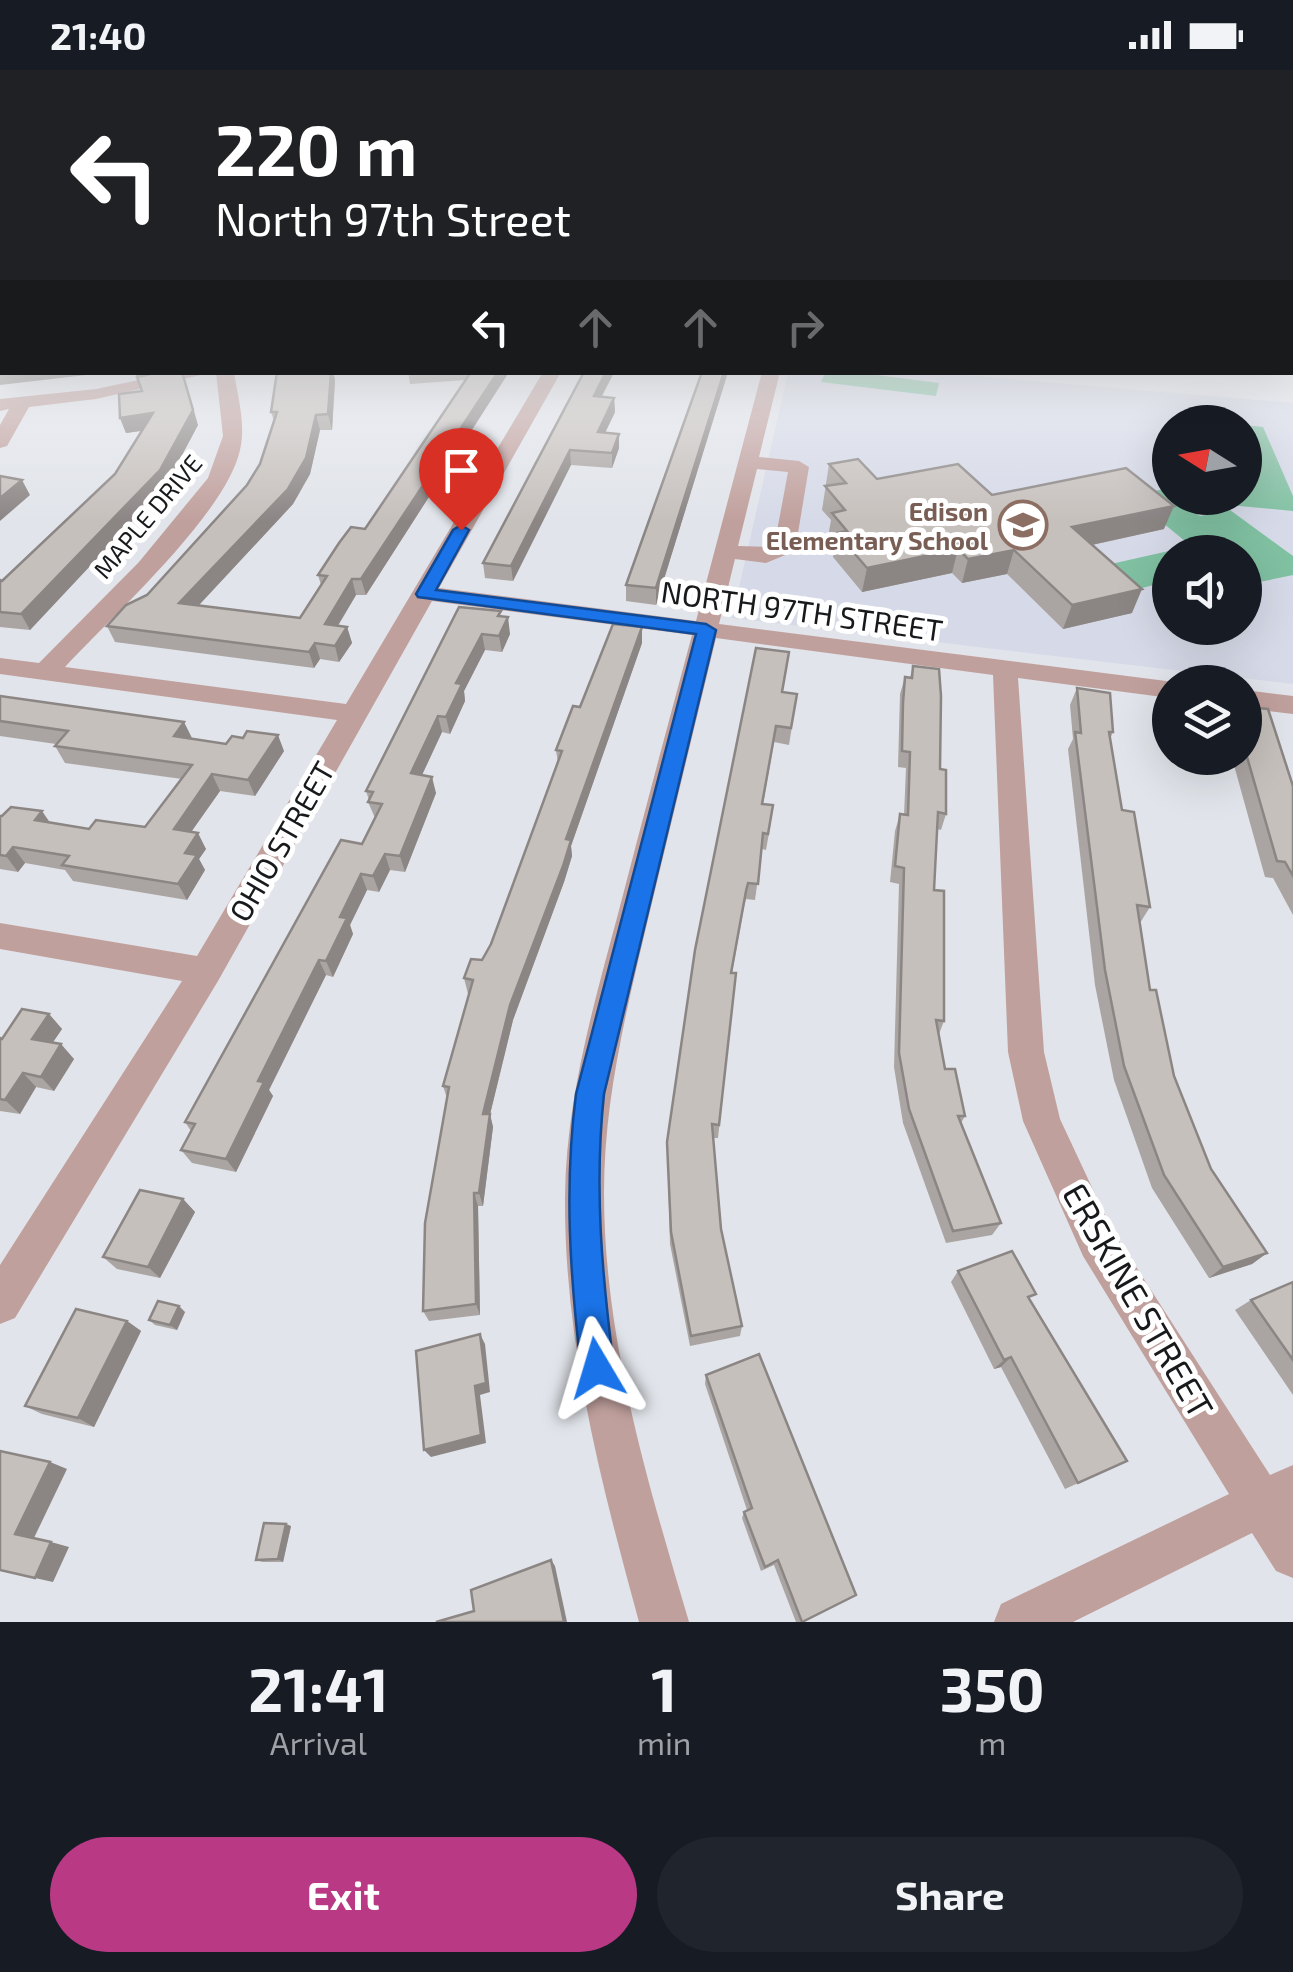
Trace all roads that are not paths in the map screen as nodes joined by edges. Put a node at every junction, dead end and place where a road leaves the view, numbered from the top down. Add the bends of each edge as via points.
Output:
1 (180, 376) edge
2 (226, 376) edge
3 (549, 376) edge
4 (770, 376) edge
5 (22, 403) junction
6 (0, 404) edge
7 (0, 442) edge
8 (748, 462) junction
9 (726, 552) junction
10 (425, 594) junction
11 (706, 630) junction
12 (0, 666) edge
13 (1005, 670) junction
14 (45, 672) junction
15 (1152, 688) edge
16 (1262, 701) edge
17 (1293, 705) edge
18 (354, 714) junction
19 (0, 936) edge
20 (206, 972) junction
21 (0, 1303) edge
22 (1277, 1495) edge
23 (1293, 1554) edge
24 (664, 1622) edge
25 (1019, 1622) edge

1 - 5 street
2 - 14 street, MAPLE DRIVE via 233,438 223,470 201,503
3 - 10 street, OHIO STREET
4 - 8 street
5 - 6 street
5 - 7 street
8 - 9 street
8 - 9 street via 799,466 784,551
9 - 11 street
10 - 11 street, NORTH 97TH STREET
10 - 18 street, OHIO STREET
11 - 13 street, NORTH 97TH STREET
11 - 24 street via 600,1046 584,1145 583,1248 597,1368
12 - 14 street
13 - 15 street, NORTH 97TH STREET
13 - 22 street, ERSKINE STREET via 1025,1035 1042,1121 1097,1242
14 - 18 street
16 - 17 street
18 - 20 street, OHIO STREET
19 - 20 street
20 - 21 street, OHIO STREET
22 - 23 street, ERSKINE STREET
22 - 25 street

